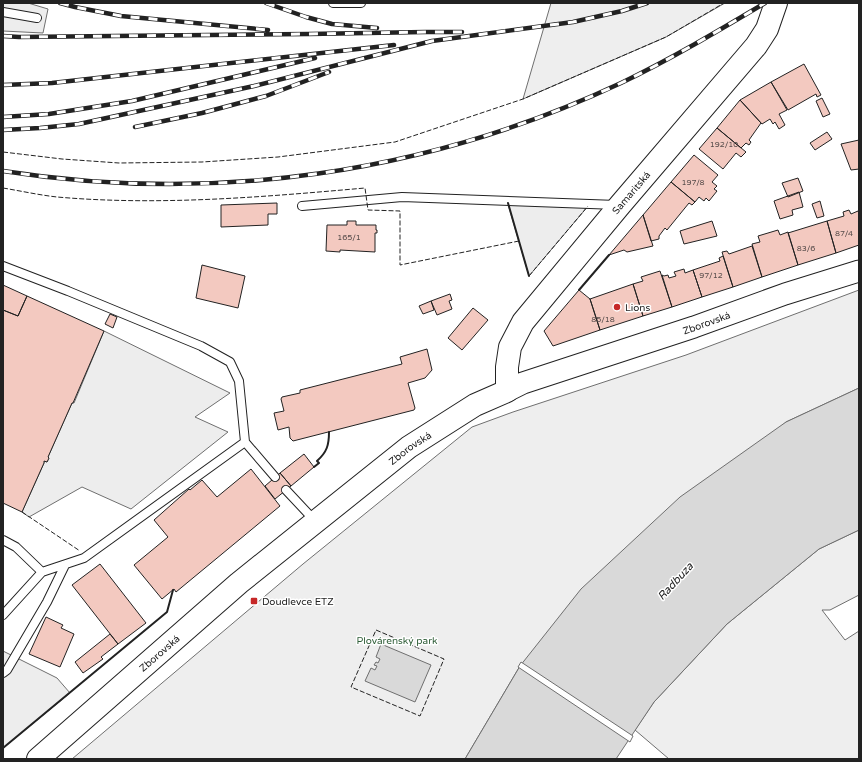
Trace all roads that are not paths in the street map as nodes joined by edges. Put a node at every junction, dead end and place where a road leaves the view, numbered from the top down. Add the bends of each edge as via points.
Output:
1 (333, 3) edge
2 (362, 3) edge
3 (776, 3) edge
4 (3, 12) edge
5 (37, 18) dead end
6 (620, 205) junction
7 (302, 206) dead end
8 (3, 266) edge
9 (859, 271) edge
10 (507, 391) junction
11 (245, 442) junction
12 (275, 477) dead end
13 (286, 490) dead end
14 (316, 522) junction
15 (3, 540) edge
16 (65, 565) junction
17 (42, 572) junction
18 (3, 615) edge
19 (3, 673) edge
20 (38, 759) edge

1 - 2 lane
3 - 6 main road, Samaritská via 767,29 756,46
4 - 5 lane
6 - 7 lane via 402,196
6 - 10 main road, Samaritská via 523,322 510,347
8 - 11 lane via 201,346 230,362 239,381
9 - 10 street, Zborovská via 523,383
10 - 14 main road, Zborovská via 475,405 409,447
11 - 12 lane
11 - 16 lane via 84,558
13 - 14 lane
14 - 20 main road, Zborovská via 239,583
15 - 17 lane via 16,546
16 - 17 lane
16 - 19 lane via 47,602
17 - 18 lane

